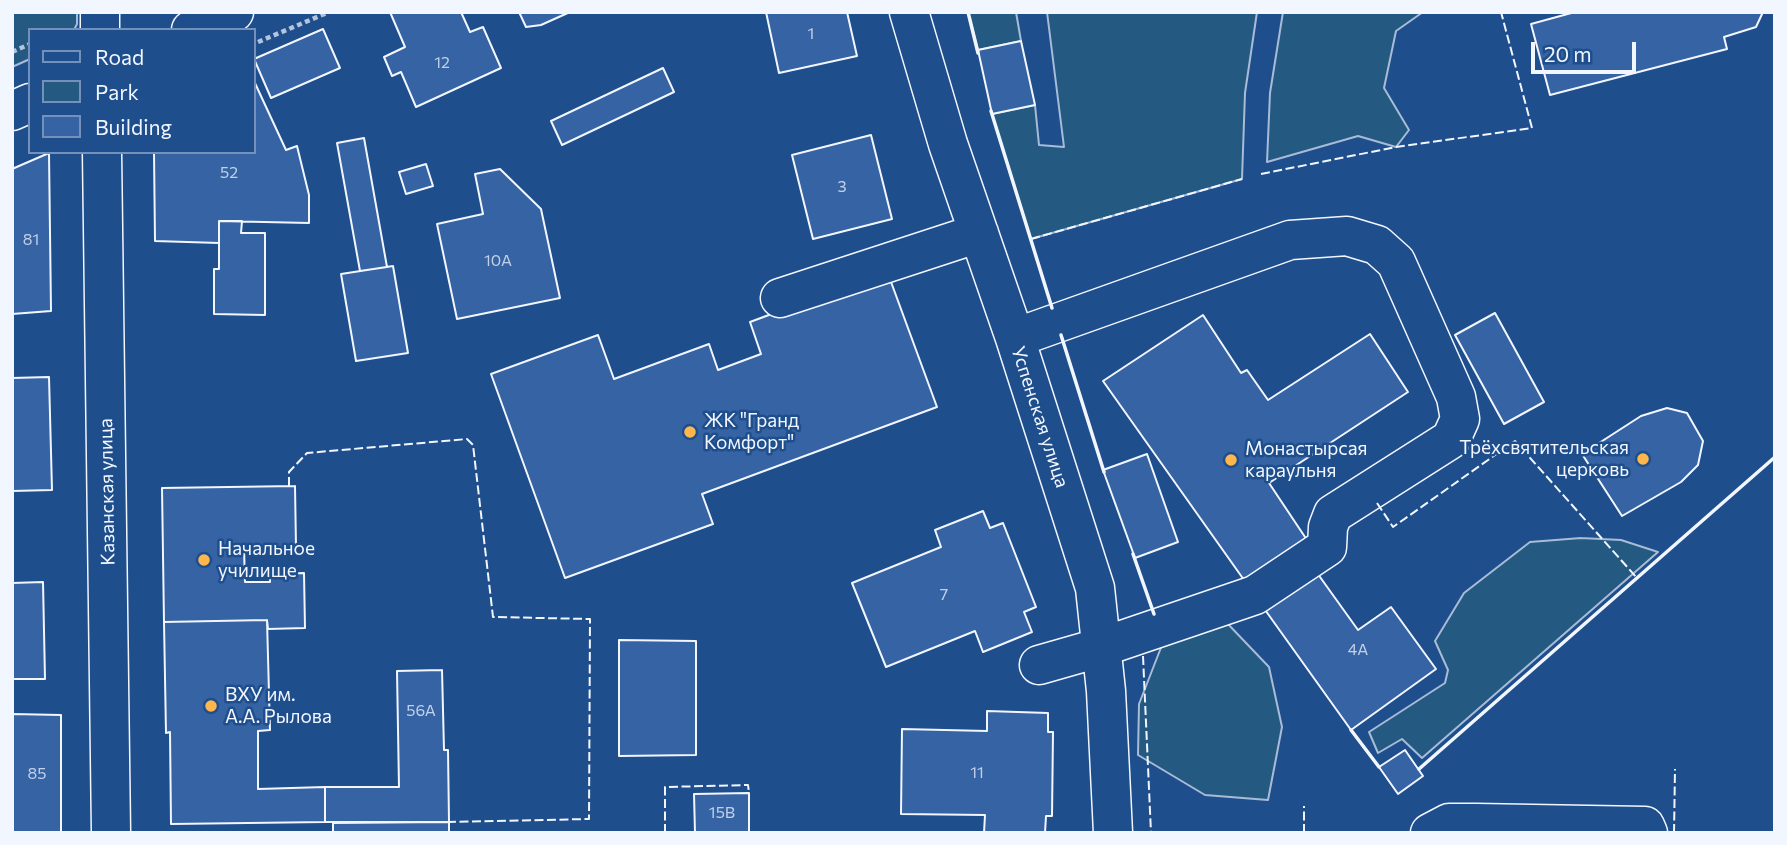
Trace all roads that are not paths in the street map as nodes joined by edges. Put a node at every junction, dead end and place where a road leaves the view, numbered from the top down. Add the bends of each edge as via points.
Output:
1 (234, 12) edge
2 (909, 12) edge
3 (196, 28) edge
4 (28, 104) edge
5 (12, 111) edge
6 (102, 154) edge
7 (979, 233) junction
8 (780, 298) dead end
9 (1015, 338) junction
10 (1102, 647) junction
11 (1039, 665) dead end
12 (1476, 828) edge
13 (111, 833) edge
14 (1113, 833) edge
15 (1430, 833) edge
16 (1648, 833) edge

1 - 3 street
2 - 7 street, Успенская улица
4 - 5 street
6 - 13 street, Казанская улица
7 - 8 street
7 - 9 street, Успенская улица
9 - 10 street, Успенская улица via 1095,588
9 - 10 street via 1290,240 1347,236 1377,245 1396,262 1456,397 1460,419 1451,439 1333,514 1327,547 1255,595
10 - 11 street
10 - 14 street, Успенская улица
12 - 15 street via 1449,823
12 - 16 street via 1646,826

